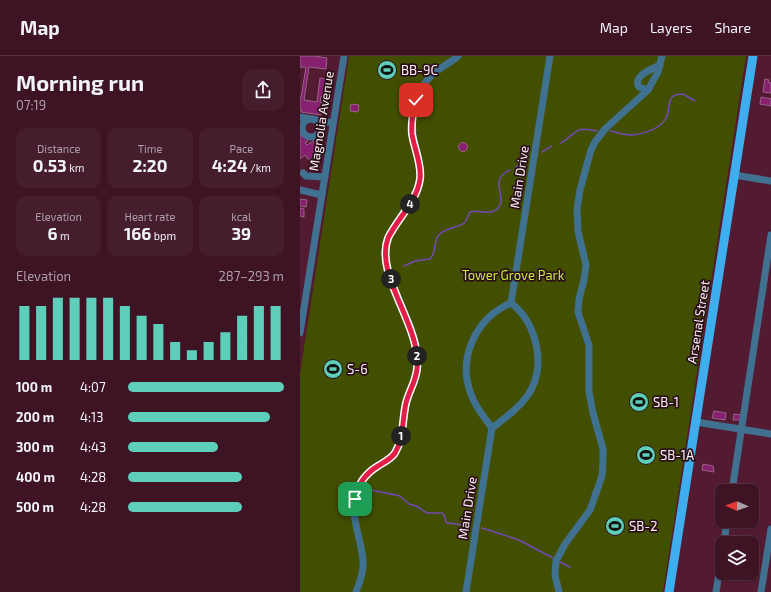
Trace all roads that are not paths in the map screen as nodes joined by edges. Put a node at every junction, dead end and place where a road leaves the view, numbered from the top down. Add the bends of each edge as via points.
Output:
1 (344, 56) edge
2 (458, 56) edge
3 (550, 56) edge
4 (662, 56) edge
5 (753, 56) edge
6 (660, 64) junction
7 (648, 90) junction
8 (300, 117) edge
9 (333, 122) junction
10 (734, 175) junction
11 (771, 181) edge
12 (300, 190) edge
13 (322, 194) junction
14 (771, 235) edge
15 (511, 303) junction
16 (300, 333) edge
17 (696, 422) junction
18 (492, 428) junction
19 (741, 430) junction
20 (771, 434) edge
21 (733, 484) edge
22 (771, 530) edge
23 (718, 580) edge
24 (356, 592) edge
25 (466, 592) edge
26 (558, 592) edge
27 (669, 592) edge
28 (716, 592) edge
29 (761, 592) edge

1 - 9 street, Magnolia Avenue
2 - 24 street via 429,78 416,100 412,134 421,172 419,185 386,244 386,262 414,339 417,368 406,405 398,448 389,459 370,472 356,491 354,514 363,568
3 - 15 street, Main Drive
4 - 6 street
5 - 10 main road, Arsenal Street
6 - 7 street
6 - 7 street via 637,79 638,87
7 - 26 street via 599,135 591,150 578,200 578,231 586,264 578,312 589,346 589,392 603,450 603,461 602,476 590,510 556,561
8 - 9 street
9 - 13 street, Magnolia Avenue via 321,176
10 - 11 street
10 - 17 main road, Arsenal Street
12 - 13 street
13 - 16 street, Magnolia Avenue
14 - 19 street
15 - 18 street via 527,323 534,338 537,368 535,381 521,404
15 - 18 street via 502,306 482,325 472,342 466,360 466,378 470,394 476,407
17 - 19 street
17 - 27 main road, Arsenal Street
18 - 25 street, Main Drive
19 - 20 street
19 - 21 street
22 - 29 street
23 - 28 street

